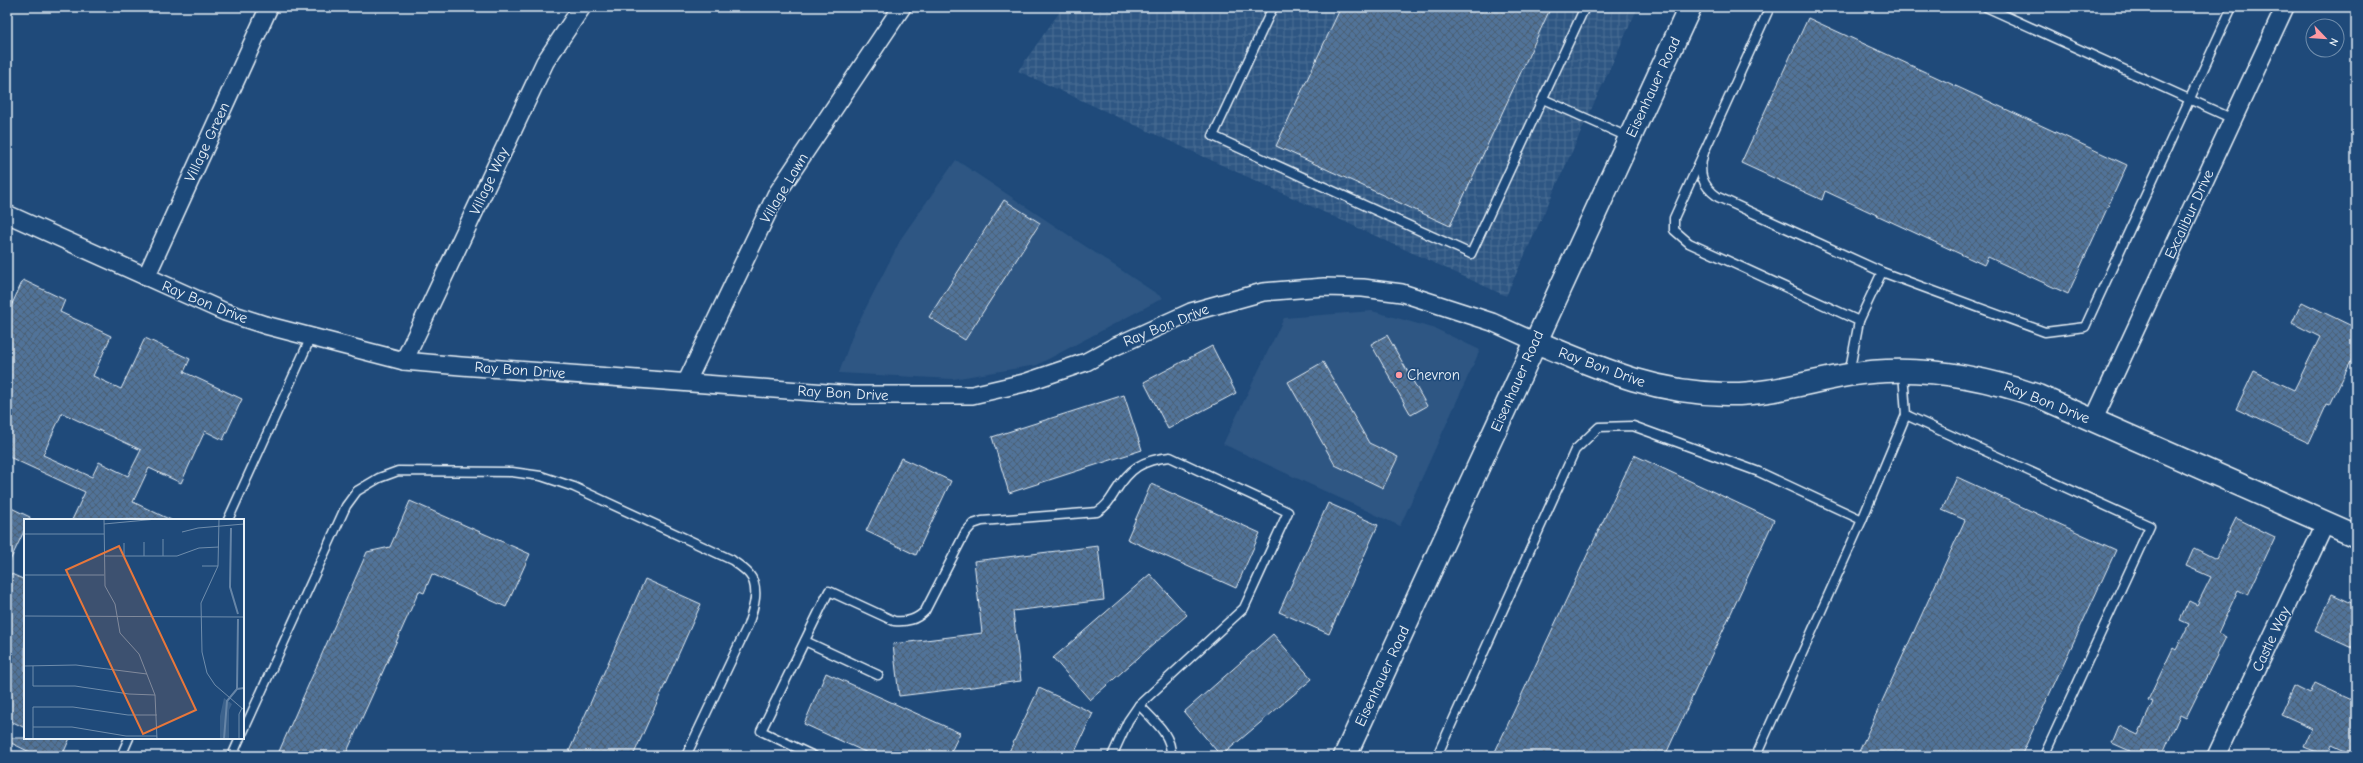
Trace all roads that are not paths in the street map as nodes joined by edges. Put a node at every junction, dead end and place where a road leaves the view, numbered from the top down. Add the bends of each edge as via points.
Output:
1 (269, 7) edge
2 (582, 7) edge
3 (902, 7) edge
4 (1273, 7) edge
5 (1585, 7) edge
6 (1690, 7) edge
7 (1770, 7) edge
8 (1986, 7) edge
9 (2232, 7) edge
10 (2284, 7) edge
11 (1543, 99) junction
12 (2190, 100) junction
13 (2233, 119) junction
14 (1630, 138) junction
15 (1704, 152) junction
16 (7, 214) edge
17 (1882, 272) junction
18 (146, 277) junction
19 (1859, 321) junction
20 (311, 337) junction
21 (1536, 342) junction
22 (404, 361) junction
23 (1902, 371) junction
24 (1849, 375) junction
25 (688, 381) junction
26 (1906, 415) junction
27 (2093, 421) junction
28 (228, 519) edge
29 (1862, 520) junction
30 (2326, 522) junction
31 (2356, 536) edge
32 (805, 641) junction
33 (878, 675) dead end
34 (1139, 704) junction
35 (244, 730) edge
36 (129, 739) edge
37 (240, 739) edge
38 (121, 756) edge
39 (232, 756) edge
40 (686, 756) edge
41 (814, 756) edge
42 (1112, 756) edge
43 (1171, 756) edge
44 (1345, 756) edge
45 (1437, 756) edge
46 (1756, 756) edge
47 (2044, 756) edge
48 (2216, 756) edge

1 - 18 street, Village Green
2 - 22 street, Village Way via 545,62
3 - 25 street, Village Lawn via 776,196
4 - 11 lane via 1213,136 1471,254
5 - 11 lane
6 - 14 street, Eisenhauer Road
7 - 15 lane
8 - 12 lane
9 - 12 lane
10 - 13 street, Excalibur Drive
11 - 14 lane
12 - 13 lane
12 - 17 lane via 2085,327 2045,332
13 - 27 street, Excalibur Drive
14 - 21 street, Eisenhauer Road
15 - 17 lane via 1700,172 1704,183 1718,197
15 - 19 lane via 1674,218 1674,230 1689,243
16 - 18 street, Ray Bon Drive
17 - 19 lane
18 - 20 street, Ray Bon Drive via 225,312
19 - 24 lane
20 - 22 street, Ray Bon Drive
20 - 28 lane
21 - 24 street, Ray Bon Drive via 1625,378 1658,387 1692,392 1762,392
21 - 25 street, Ray Bon Drive via 1492,322 1402,293 1324,287 1263,292 1191,312 1086,362 1024,383 972,395 854,395
21 - 44 street, Eisenhauer Road
22 - 25 street, Ray Bon Drive
23 - 24 street, Ray Bon Drive
23 - 26 lane
23 - 27 street, Ray Bon Drive via 1964,375 2002,383
26 - 29 lane
26 - 47 lane via 2150,526
27 - 30 street, Ray Bon Drive
29 - 45 lane via 1759,472 1633,426 1599,427 1575,450
29 - 46 lane
30 - 31 street, Ray Bon Drive
30 - 48 street, Castle Way
32 - 33 lane
32 - 34 lane via 829,591 894,621 904,622 919,618 965,533 973,524 982,521 1097,512 1103,508 1124,476 1150,459 1170,457 1288,512 1244,608
32 - 41 lane via 761,731
34 - 42 lane
34 - 43 lane via 1168,737
35 - 40 lane via 346,506 357,491 379,478 398,471 512,472 541,476 574,488 732,560 750,574 755,591 755,605 748,625
36 - 38 lane
37 - 39 lane

